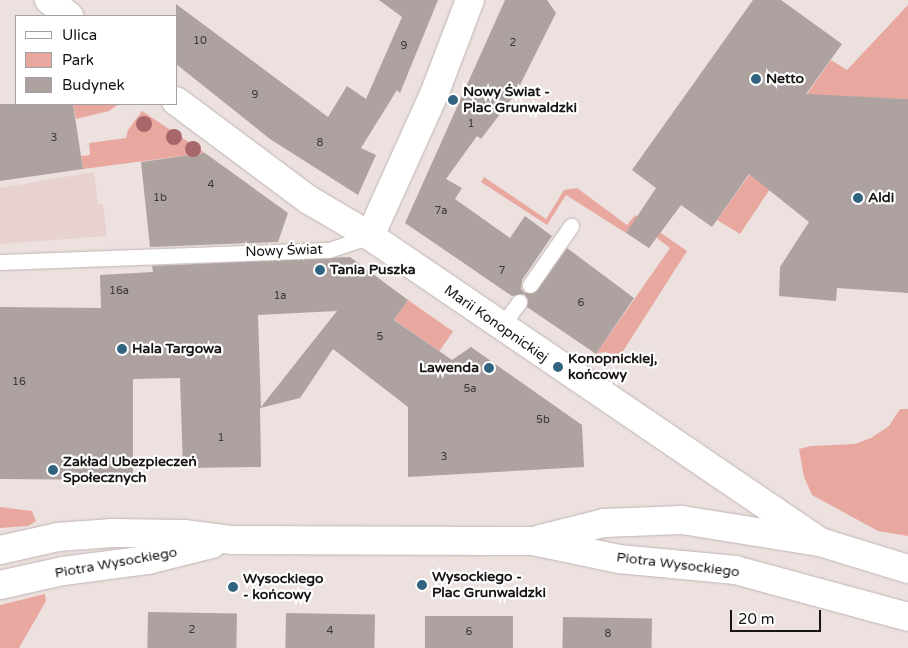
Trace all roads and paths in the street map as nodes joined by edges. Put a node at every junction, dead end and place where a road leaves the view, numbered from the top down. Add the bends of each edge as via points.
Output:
1 (49, 0) edge
2 (470, 0) edge
3 (68, 15) edge
4 (178, 102) edge
5 (571, 226) dead end
6 (370, 236) junction
7 (0, 262) edge
8 (530, 285) dead end
9 (519, 302) dead end
10 (501, 327) junction
11 (231, 540) junction
12 (533, 541) junction
13 (820, 542) junction
14 (0, 550) edge
15 (908, 568) edge
16 (0, 585) edge
17 (908, 617) edge

1 - 3 street
2 - 6 street via 435,92
4 - 6 street, Marii Konopnickiej via 309,200
5 - 8 lane
6 - 7 lane, Nowy Świat via 329,250
6 - 10 street, Marii Konopnickiej
9 - 10 lane
10 - 13 street, Marii Konopnickiej
11 - 12 street, Piotra Wysockiego
11 - 14 street, Piotra Wysockiego via 184,534 112,533 58,537
11 - 16 street, Piotra Wysockiego via 148,560 63,571
12 - 13 street, Piotra Wysockiego via 604,523 682,520
12 - 17 street, Piotra Wysockiego via 619,559 734,570
13 - 15 street, Piotra Wysockiego

